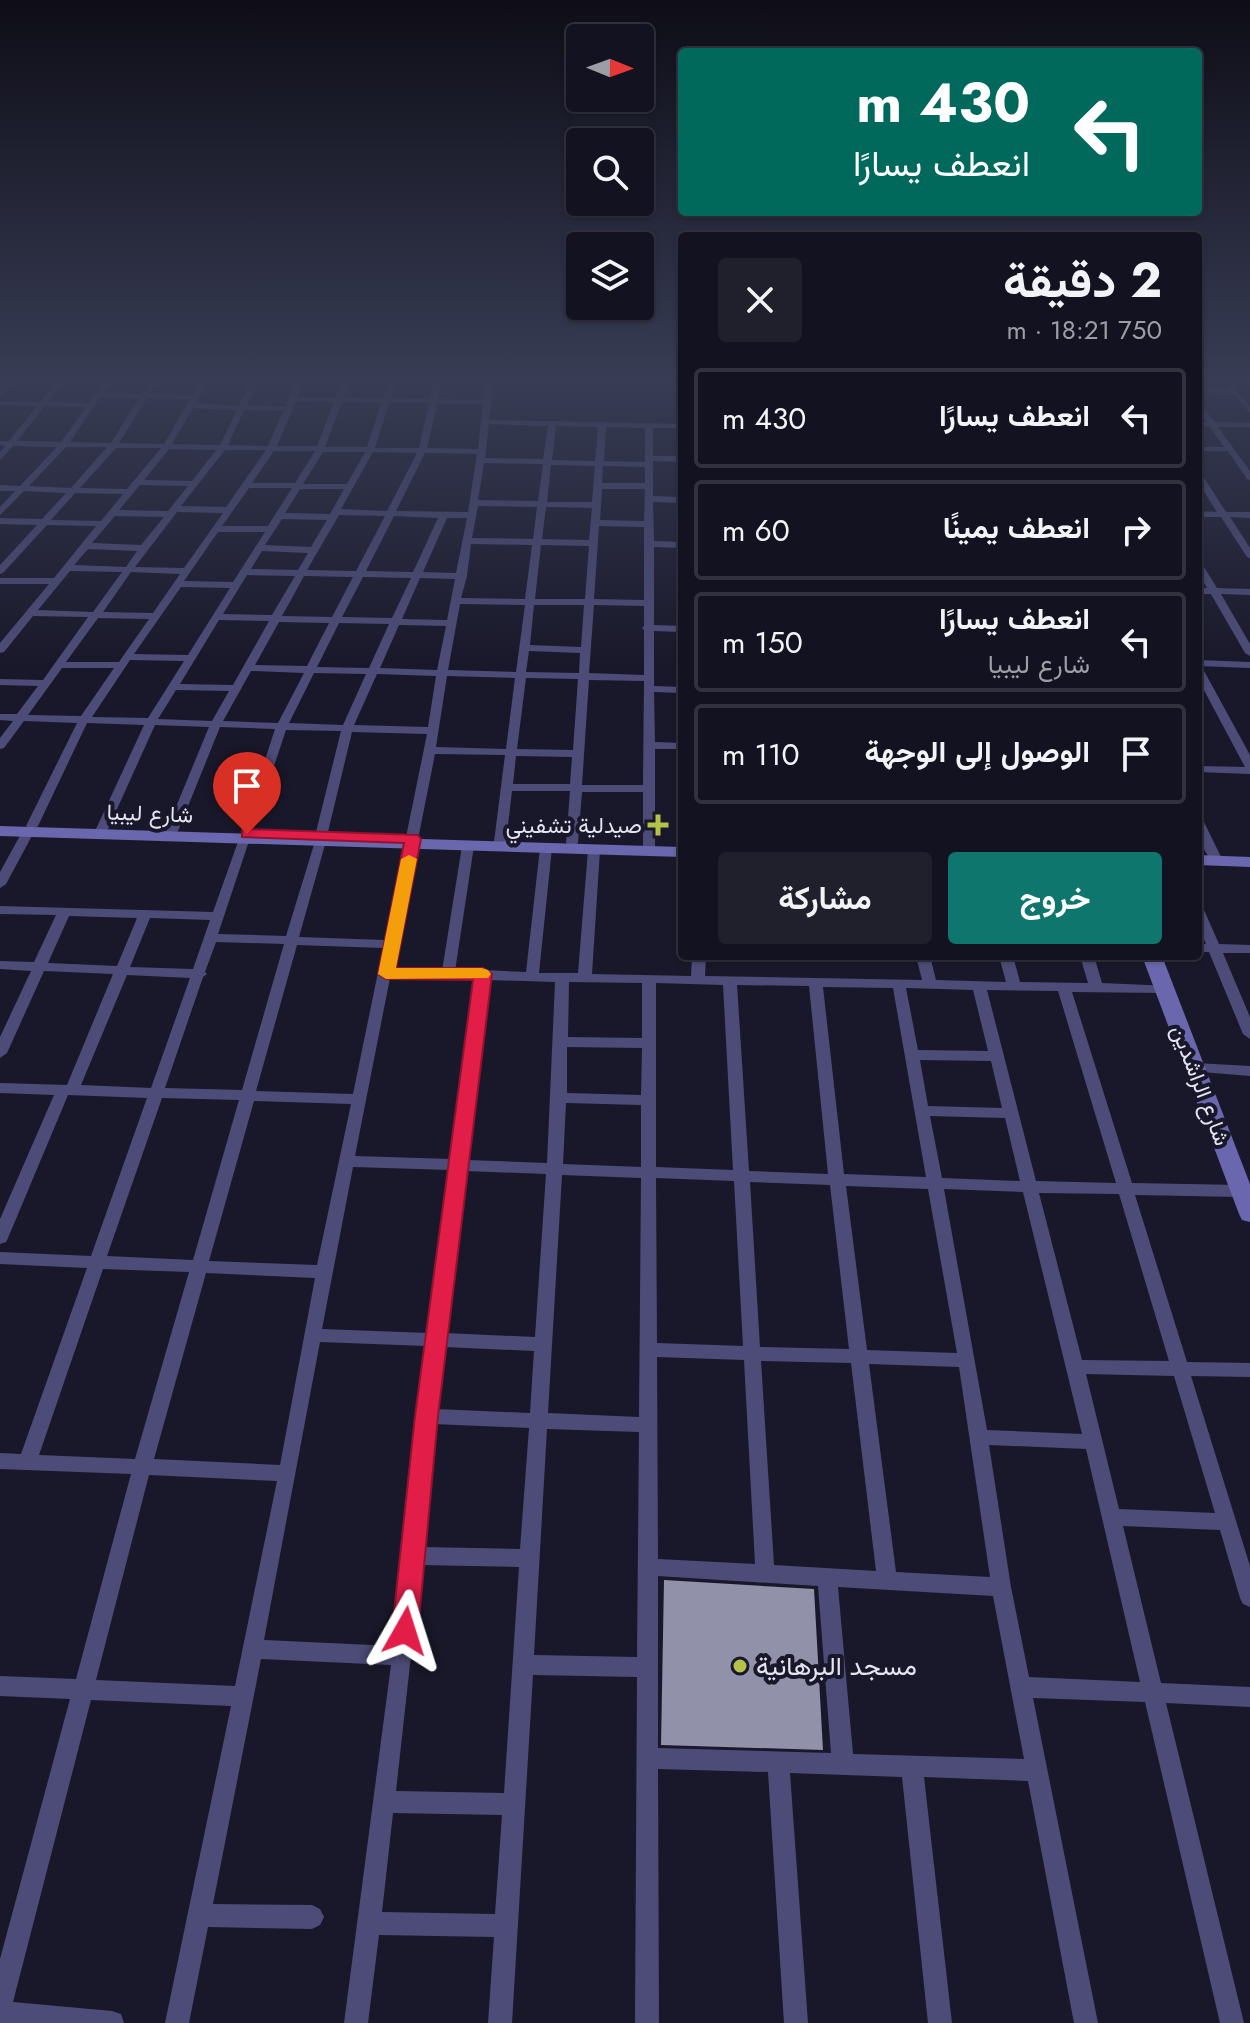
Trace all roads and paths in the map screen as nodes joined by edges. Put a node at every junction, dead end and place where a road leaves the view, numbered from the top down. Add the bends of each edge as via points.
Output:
1 (34, 476) edge
2 (86, 476) edge
3 (142, 476) edge
4 (201, 476) edge
5 (252, 476) edge
6 (304, 476) edge
7 (356, 476) edge
8 (410, 476) edge
9 (478, 476) edge
10 (545, 476) edge
11 (597, 476) edge
12 (649, 476) edge
13 (137, 482) junction
14 (195, 484) junction
15 (1202, 484) edge
16 (246, 485) junction
17 (298, 486) junction
18 (596, 486) junction
19 (649, 486) junction
20 (350, 487) junction
21 (0, 488) edge
22 (22, 489) junction
23 (74, 490) junction
24 (129, 492) junction
25 (649, 499) junction
26 (678, 500) edge
27 (476, 503) junction
28 (542, 504) junction
29 (595, 505) junction
30 (228, 510) junction
31 (0, 512) edge
32 (174, 512) junction
33 (113, 513) junction
34 (391, 514) junction
35 (1202, 514) edge
36 (1224, 514) junction
37 (335, 515) junction
38 (444, 515) junction
39 (473, 515) junction
40 (1250, 515) edge
41 (280, 516) junction
42 (0, 521) edge
43 (44, 523) junction
44 (594, 523) junction
45 (104, 524) junction
46 (648, 524) junction
47 (215, 529) junction
48 (271, 529) junction
49 (469, 541) junction
50 (538, 542) junction
51 (593, 543) junction
52 (649, 544) junction
53 (678, 545) edge
54 (86, 546) junction
55 (144, 548) junction
56 (260, 548) junction
57 (314, 550) junction
58 (1250, 555) edge
59 (67, 568) junction
60 (129, 569) junction
61 (0, 571) edge
62 (187, 571) junction
63 (1202, 571) edge
64 (245, 572) junction
65 (301, 574) junction
66 (359, 575) junction
67 (417, 576) junction
68 (462, 576) junction
69 (0, 581) edge
70 (57, 581) junction
71 (178, 584) junction
72 (236, 585) junction
73 (1202, 591) edge
74 (1214, 591) junction
75 (1250, 592) edge
76 (456, 601) junction
77 (530, 601) junction
78 (590, 602) junction
79 (647, 603) junction
80 (31, 613) junction
81 (95, 614) junction
82 (155, 616) junction
83 (216, 617) junction
84 (275, 619) junction
85 (335, 621) junction
86 (396, 623) junction
87 (452, 623) junction
88 (647, 628) junction
89 (678, 629) edge
90 (524, 648) junction
91 (0, 650) edge
92 (586, 650) junction
93 (1250, 653) edge
94 (190, 658) junction
95 (123, 661) junction
96 (57, 665) junction
97 (1250, 665) edge
98 (1202, 666) edge
99 (247, 668) junction
100 (310, 670) junction
101 (372, 672) junction
102 (442, 673) junction
103 (1202, 673) edge
104 (520, 675) junction
105 (584, 677) junction
106 (0, 682) edge
107 (43, 683) junction
108 (650, 684) junction
109 (172, 687) junction
110 (234, 688) junction
111 (678, 689) edge
112 (0, 717) edge
113 (18, 717) junction
114 (83, 721) junction
115 (151, 722) junction
116 (216, 724) junction
117 (282, 725) junction
118 (347, 728) junction
119 (433, 731) junction
120 (648, 745) junction
121 (0, 746) edge
122 (678, 746) edge
123 (1245, 746) edge
124 (430, 750) junction
125 (511, 753) junction
126 (579, 754) junction
127 (1250, 768) edge
128 (1202, 769) edge
129 (506, 787) junction
130 (578, 788) junction
131 (648, 789) junction
132 (0, 828) edge
133 (30, 829) junction
134 (1202, 830) edge
135 (109, 831) junction
136 (172, 831) junction
137 (246, 836) junction
138 (321, 839) junction
139 (412, 841) junction
140 (500, 842) junction
141 (572, 843) junction
142 (468, 846) junction
143 (649, 846) junction
144 (546, 848) junction
145 (678, 849) edge
146 (678, 849) edge
147 (594, 850) junction
148 (1202, 860) edge
149 (1217, 861) junction
150 (1250, 862) edge
151 (1202, 868) edge
152 (1250, 869) edge
153 (0, 884) edge
154 (0, 910) edge
155 (64, 912) junction
156 (145, 915) junction
157 (218, 916) junction
158 (1202, 920) edge
159 (212, 938) junction
160 (293, 940) junction
161 (392, 944) junction
162 (1202, 948) edge
163 (1214, 948) junction
164 (1250, 949) edge
165 (699, 960) edge
166 (924, 960) edge
167 (1007, 960) edge
168 (1088, 960) edge
169 (1154, 960) edge
170 (0, 965) edge
171 (39, 967) junction
172 (120, 971) junction
173 (200, 974) junction
174 (386, 974) junction
175 (448, 974) junction
176 (483, 974) junction
177 (532, 976) junction
178 (562, 977) junction
179 (585, 977) junction
180 (649, 980) junction
181 (698, 980) junction
182 (730, 982) junction
183 (816, 983) junction
184 (899, 985) junction
185 (930, 986) junction
186 (979, 986) junction
187 (1014, 986) junction
188 (1064, 987) junction
189 (1096, 987) junction
190 (1165, 989) junction
191 (1250, 1034) edge
192 (561, 1042) junction
193 (649, 1043) junction
194 (0, 1053) edge
195 (911, 1055) junction
196 (997, 1056) junction
197 (1195, 1068) junction
198 (1250, 1071) edge
199 (0, 1088) edge
200 (68, 1090) junction
201 (158, 1093) junction
202 (249, 1096) junction
203 (559, 1098) junction
204 (360, 1099) junction
205 (649, 1100) junction
206 (921, 1111) junction
207 (1011, 1113) junction
208 (348, 1161) junction
209 (461, 1165) junction
210 (554, 1169) junction
211 (647, 1172) junction
212 (743, 1177) junction
213 (837, 1180) junction
214 (933, 1183) junction
215 (1030, 1187) junction
216 (1125, 1189) junction
217 (1247, 1203) edge
218 (0, 1238) edge
219 (0, 1258) edge
220 (95, 1262) junction
221 (199, 1266) junction
222 (324, 1272) junction
223 (311, 1335) junction
224 (438, 1340) junction
225 (543, 1344) junction
226 (647, 1350) junction
227 (753, 1353) junction
228 (859, 1357) junction
229 (967, 1360) junction
230 (1075, 1367) junction
231 (1180, 1367) junction
232 (1250, 1370) edge
233 (426, 1416) junction
234 (538, 1422) junction
235 (647, 1425) junction
236 (978, 1437) junction
237 (1092, 1442) junction
238 (0, 1461) edge
239 (27, 1462) junction
240 (142, 1468) junction
241 (288, 1473) junction
242 (1110, 1517) junction
243 (1227, 1522) junction
244 (413, 1556) junction
245 (529, 1558) junction
246 (648, 1567) junction
247 (765, 1573) junction
248 (827, 1576) junction
249 (887, 1581) junction
250 (1001, 1587) junction
251 (1250, 1598) edge
252 (252, 1649) junction
253 (402, 1656) junction
254 (522, 1665) junction
255 (648, 1667) junction
256 (0, 1686) edge
257 (1021, 1687) junction
258 (81, 1690) junction
259 (1155, 1694) junction
260 (242, 1696) junction
261 (1250, 1697) edge
262 (646, 1758) junction
263 (778, 1761) junction
264 (843, 1764) junction
265 (912, 1767) junction
266 (1038, 1770) junction
267 (384, 1802) junction
268 (512, 1804) junction
269 (198, 1915) junction
270 (312, 1917) dead end
271 (367, 1923) junction
272 (504, 1926) junction
273 (0, 2004) edge
274 (0, 2013) edge
275 (112, 2023) edge
276 (177, 2023) edge
277 (356, 2023) edge
278 (500, 2023) edge
279 (647, 2023) edge
280 (796, 2023) edge
281 (940, 2023) edge
282 (1086, 2023) edge
283 (1232, 2023) edge

1 - 22 street
2 - 23 street
3 - 13 street
4 - 14 street
5 - 16 street
6 - 17 street
7 - 20 street
8 - 34 street
9 - 27 street
10 - 28 street
11 - 18 street
12 - 19 street
13 - 14 street
13 - 24 street
14 - 32 street
15 - 36 street
16 - 17 street
16 - 30 street
17 - 20 street
17 - 41 street
18 - 19 street
18 - 29 street
19 - 25 street
20 - 37 street
21 - 22 street
22 - 23 street
22 - 31 street
23 - 24 street
23 - 43 street
24 - 33 street
25 - 26 street
25 - 46 street
27 - 28 street
27 - 39 street
28 - 29 street
28 - 50 street
29 - 44 street
30 - 32 street
30 - 47 street
32 - 33 street
32 - 55 street
33 - 45 street
34 - 37 street
34 - 38 street
34 - 66 street
35 - 36 street
36 - 40 street
36 - 58 street
37 - 41 street
37 - 57 street
38 - 39 street
38 - 67 street
39 - 49 street
41 - 48 street
42 - 43 street
43 - 45 street
43 - 61 street
44 - 46 street
44 - 51 street
45 - 54 street
46 - 52 street
47 - 48 street
47 - 62 street
48 - 56 street
49 - 50 street
49 - 68 street
50 - 51 street
50 - 77 street
51 - 78 street
52 - 53 street
52 - 79 street
54 - 55 street
54 - 59 street
55 - 60 street
56 - 57 street
56 - 64 street
57 - 65 street
59 - 60 street
59 - 70 street
60 - 62 street
60 - 81 street
62 - 71 street
63 - 74 street
64 - 65 street
64 - 72 street
65 - 66 street
65 - 84 street
66 - 67 street
66 - 85 street
67 - 68 street
67 - 86 street
68 - 76 street
69 - 70 street
70 - 80 street
71 - 72 street
71 - 82 street
72 - 83 street
73 - 74 street
74 - 75 street
74 - 93 street
76 - 77 street
76 - 87 street
77 - 78 street
77 - 90 street
78 - 79 street
78 - 92 street
79 - 88 street
80 - 81 street
80 - 91 street
81 - 82 street
81 - 96 street
82 - 95 street
83 - 84 street
83 - 94 street
84 - 85 street
84 - 99 street
85 - 86 street
85 - 100 street
86 - 87 street
86 - 101 street
87 - 102 street
88 - 89 street
88 - 108 street
90 - 92 street
90 - 104 street
92 - 105 street
94 - 95 street
94 - 109 street
95 - 96 street
95 - 114 street
96 - 107 street
97 - 98 street
99 - 100 street
99 - 110 street
100 - 101 street
100 - 117 street
101 - 102 street
101 - 118 street
102 - 104 street
102 - 119 street
103 - 123 street
104 - 105 street
104 - 125 street
105 - 108 street
105 - 126 street
106 - 107 street
107 - 113 street
108 - 111 street
108 - 120 street
109 - 110 street
109 - 115 street
110 - 116 street
112 - 113 street
113 - 114 street
113 - 121 street
114 - 115 street
114 - 133 street
115 - 116 street
115 - 135 street
116 - 117 street
116 - 136 street
117 - 118 street
117 - 137 street
118 - 119 street
118 - 138 street
119 - 124 street
120 - 122 street
120 - 131 street
123 - 127 street
124 - 125 street
124 - 139 street
125 - 126 street
125 - 129 street
126 - 130 street
127 - 128 street
129 - 130 street
129 - 140 street
130 - 131 street
130 - 141 street
131 - 143 street
132 - 133 main road, شارع ليبيا
133 - 135 main road, شارع ليبيا
133 - 153 street
134 - 149 street
135 - 136 main road, شارع ليبيا
135 - 137 main road, شارع ليبيا
136 - 137 main road, شارع ليبيا
137 - 138 main road, شارع ليبيا
137 - 157 street
138 - 139 main road, شارع ليبيا
138 - 160 street
139 - 140 main road, شارع ليبيا
139 - 142 main road, شارع ليبيا
139 - 161 street
140 - 141 main road, شارع ليبيا
141 - 143 main road, شارع ليبيا
142 - 144 main road, شارع ليبيا
142 - 175 street
143 - 145 main road, شارع ليبيا
144 - 147 main road, شارع ليبيا
144 - 177 street
146 - 147 main road, شارع ليبيا
147 - 179 street
148 - 149 main road
149 - 150 main road
151 - 152 main road
154 - 155 street
155 - 156 street
155 - 171 street
156 - 157 street
156 - 172 street
157 - 159 street
158 - 163 street
159 - 160 street
159 - 173 street
160 - 161 street
160 - 202 street
161 - 174 street
162 - 163 street
163 - 164 street
163 - 191 street
165 - 181 street
166 - 185 street
167 - 187 street
168 - 189 street
169 - 190 main road, شارع الراشدين
170 - 171 street
171 - 172 street
171 - 194 street
172 - 173 street
172 - 200 street
173 - 201 street
174 - 175 street
174 - 204 street
175 - 176 street
176 - 177 street
176 - 209 street
177 - 178 street
178 - 179 street
178 - 192 street
179 - 180 street
180 - 181 street
180 - 193 street
181 - 182 street
182 - 183 street
182 - 212 street
183 - 184 street
183 - 213 street
184 - 185 street
184 - 195 street
185 - 186 street
186 - 187 street
186 - 196 street
187 - 188 street
188 - 189 street
188 - 216 street
189 - 190 street
190 - 197 main road, شارع الراشدين
192 - 193 street
192 - 203 street
193 - 205 street
195 - 196 street
195 - 206 street
196 - 207 street
197 - 198 street
197 - 217 main road, شارع الراشدين
199 - 200 street
200 - 201 street
200 - 218 street
201 - 202 street
201 - 220 street
202 - 204 street
202 - 221 street
203 - 205 street
203 - 210 street
204 - 208 street
205 - 211 street
206 - 207 street
206 - 214 street
207 - 215 street
208 - 209 street
208 - 222 street
209 - 210 street
209 - 224 street
210 - 211 street
210 - 225 street
211 - 212 street
211 - 226 street
212 - 213 street
212 - 227 street
213 - 214 street
213 - 228 street
214 - 215 street
214 - 229 street
215 - 216 street
215 - 230 street
216 - 217 street
216 - 231 street
219 - 220 street
220 - 221 street
220 - 239 street
221 - 222 street
221 - 240 street
222 - 223 street
223 - 224 street
223 - 241 street
224 - 225 street
224 - 233 street
225 - 234 street
226 - 227 street
226 - 235 street
227 - 228 street
227 - 247 street
228 - 229 street
228 - 249 street
229 - 236 street
230 - 231 street
230 - 237 street
231 - 232 street
231 - 243 street
233 - 234 street
233 - 244 street
234 - 235 street
234 - 245 street
235 - 246 street
236 - 237 street
236 - 250 street
237 - 242 street
238 - 239 street
239 - 240 street
240 - 241 street
240 - 258 street
241 - 252 street
242 - 243 street
242 - 259 street
243 - 251 street
244 - 245 street
244 - 253 street
245 - 254 street
246 - 247 street
246 - 255 street
247 - 248 street
248 - 249 street
248 - 264 street
249 - 250 street
250 - 257 street
252 - 253 street
252 - 260 street
253 - 267 street
254 - 255 street
254 - 268 street
255 - 262 street
256 - 258 street
257 - 259 street
257 - 266 street
258 - 260 street
258 - 273 street
259 - 261 street
259 - 283 street
260 - 269 street
262 - 263 street
262 - 279 street
263 - 264 street
263 - 280 street
264 - 265 street
265 - 266 street
265 - 281 street
266 - 282 street
267 - 268 street
267 - 271 street
268 - 272 street
269 - 270 street
269 - 276 street
271 - 272 street
271 - 277 street
272 - 278 street
274 - 275 street

